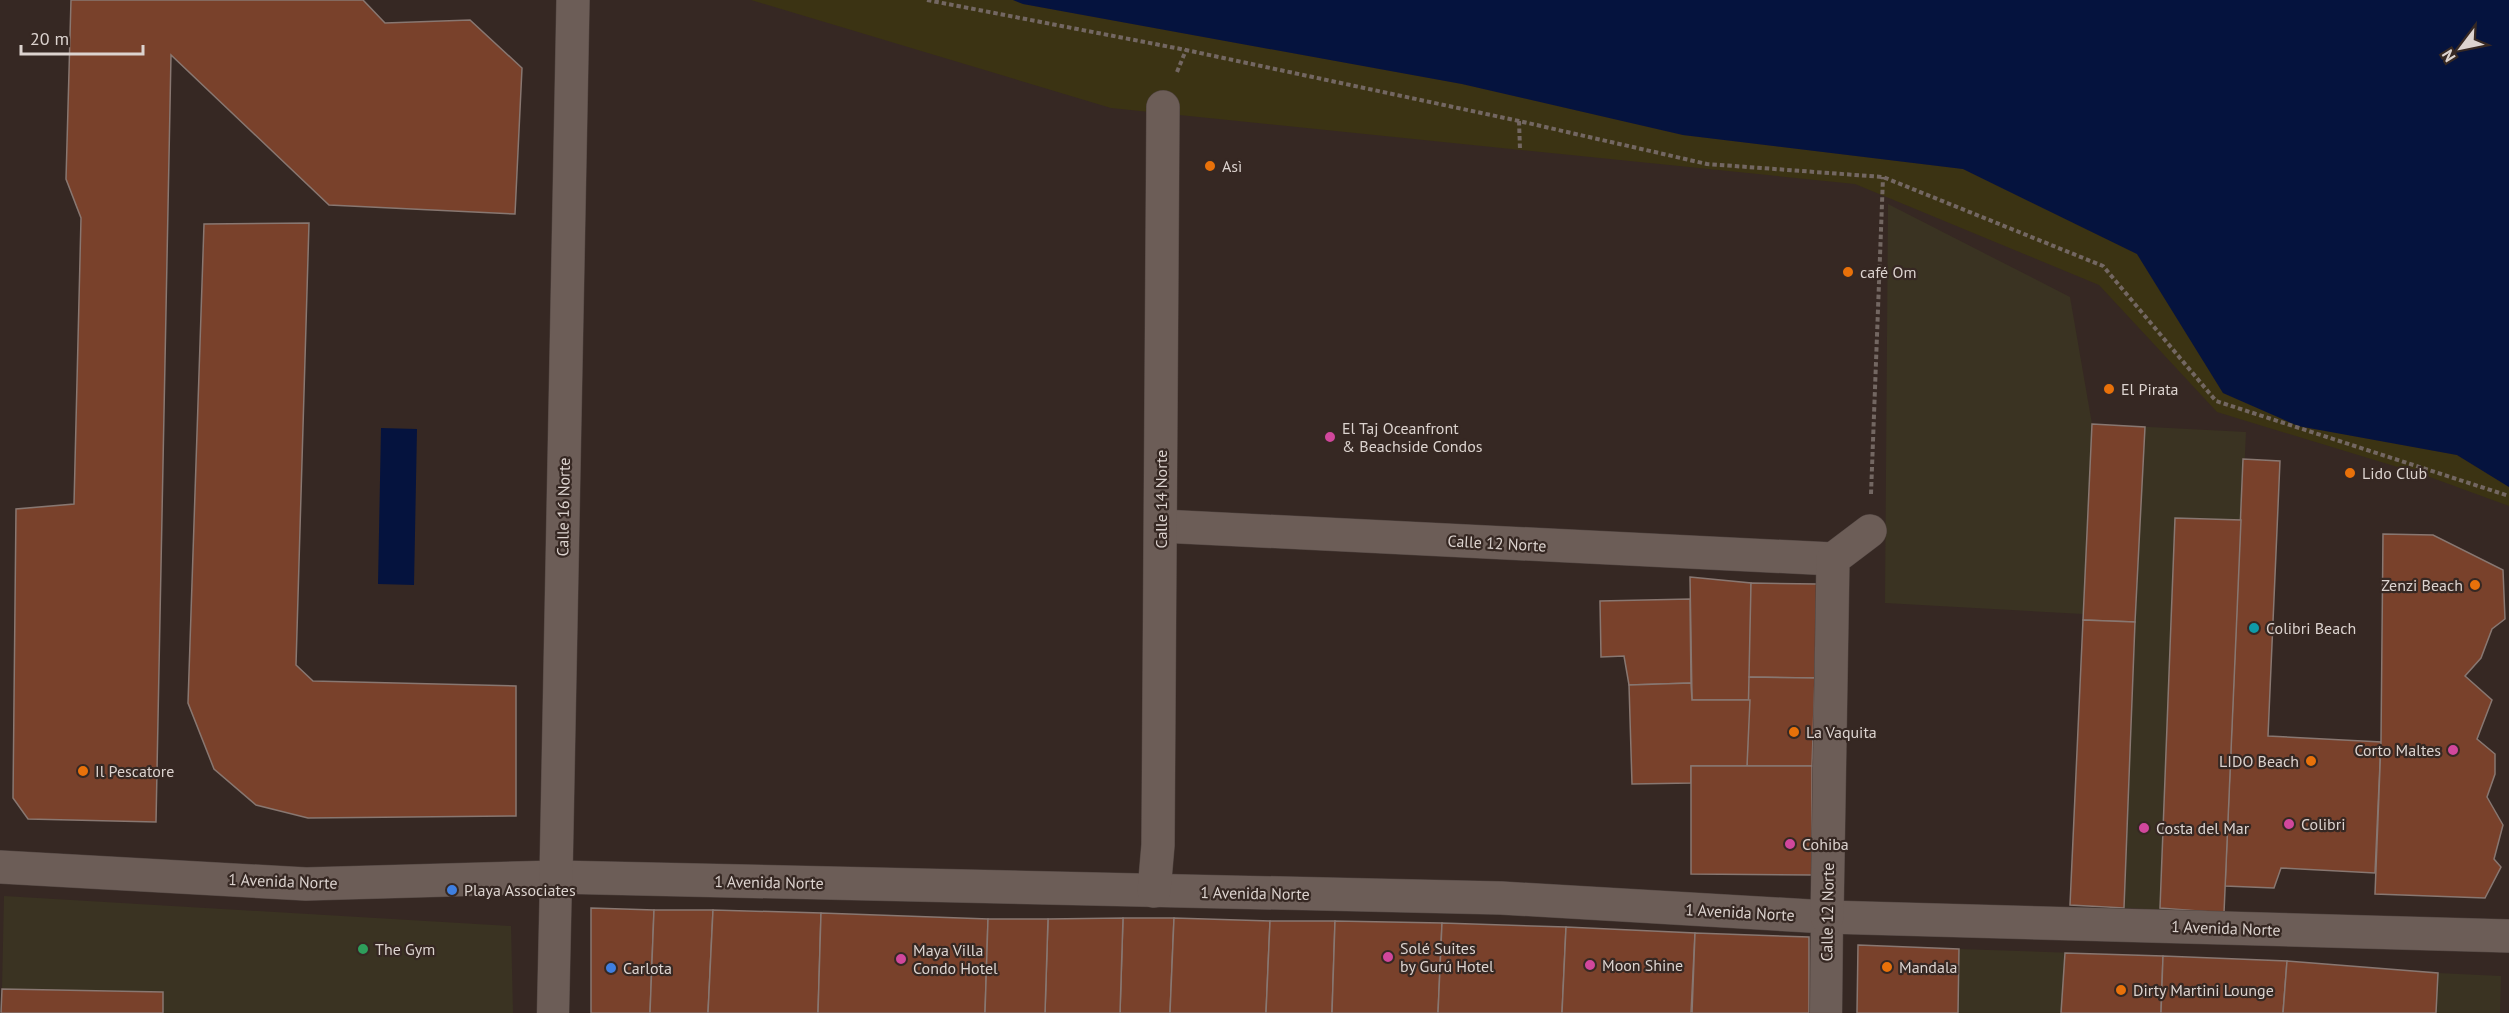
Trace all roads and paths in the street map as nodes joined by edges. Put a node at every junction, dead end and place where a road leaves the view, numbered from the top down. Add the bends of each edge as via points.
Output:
1 (573, 0) edge
2 (927, 0) edge
3 (1163, 106) dead end
4 (1519, 121) junction
5 (1520, 149) dead end
6 (1883, 177) junction
7 (2509, 496) edge
8 (1161, 526) junction
9 (1870, 531) joint
10 (1833, 559) junction
11 (0, 867) edge
12 (556, 877) junction
13 (1154, 891) junction
14 (1827, 917) junction
15 (2509, 936) edge
16 (553, 1013) edge
17 (1826, 1013) edge

1 - 12 street, Calle 16 Norte
2 - 4 path
3 - 8 street, Calle 14 Norte
4 - 5 path
4 - 6 path via 1707,164
6 - 7 path via 2103,266 2216,401
6 - 9 path
8 - 10 street, Calle 12 Norte
8 - 13 street, Calle 14 Norte via 1158,845
9 - 10 street
10 - 14 street, Calle 12 Norte
11 - 12 street, 1 Avenida Norte via 306,884
12 - 13 street, 1 Avenida Norte
12 - 16 street, Calle 16 Norte
13 - 14 street, 1 Avenida Norte via 1501,898
14 - 15 street, 1 Avenida Norte
14 - 17 street, Calle 12 Norte

